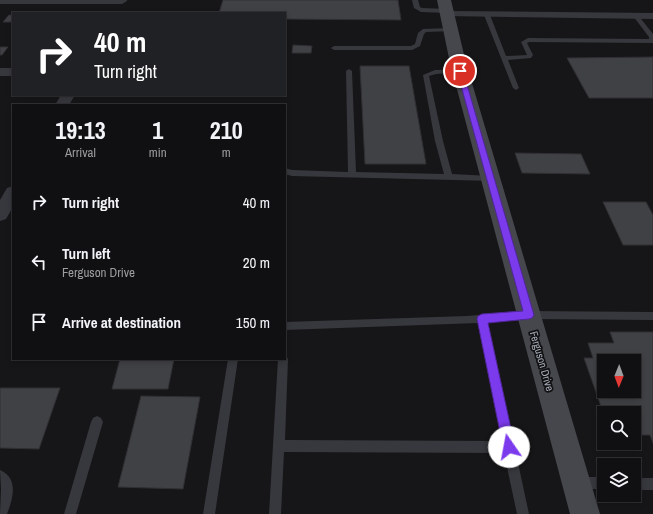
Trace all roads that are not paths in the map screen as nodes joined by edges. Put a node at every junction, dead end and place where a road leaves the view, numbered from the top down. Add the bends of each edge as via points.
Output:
1 (415, 0) edge
2 (0, 1) edge
3 (123, 1) edge
4 (446, 8) edge
5 (116, 12) edge
6 (487, 15) junction
7 (636, 16) junction
8 (653, 16) edge
9 (451, 30) junction
10 (334, 48) dead end
11 (504, 58) junction
12 (349, 71) dead end
13 (460, 71) junction
14 (0, 72) edge
15 (12, 72) edge
16 (516, 88) dead end
17 (286, 171) edge
18 (352, 175) junction
19 (449, 177) junction
20 (491, 179) junction
21 (12, 194) edge
22 (0, 215) edge
23 (529, 315) junction
24 (653, 316) edge
25 (482, 319) junction
26 (286, 326) edge
27 (233, 360) edge
28 (283, 360) edge
29 (97, 422) dead end
30 (279, 446) junction
31 (509, 447) junction
32 (0, 476) edge
33 (576, 483) junction
34 (597, 483) edge
35 (641, 484) edge
36 (653, 484) edge
37 (1, 514) edge
38 (70, 514) edge
39 (209, 514) edge
40 (275, 514) edge
41 (523, 514) edge
42 (585, 514) edge

1 - 4 lane via 417,8 421,10
2 - 3 street
3 - 5 street
4 - 6 street
4 - 9 street, Ferguson Drive
6 - 7 street
6 - 11 lane
7 - 8 street
7 - 11 lane via 652,37 652,41 528,40 524,42 529,57
9 - 10 lane via 425,30 421,33 418,45 412,48
9 - 13 street, Ferguson Drive
11 - 16 lane
12 - 18 lane
13 - 19 lane via 426,75 438,141
13 - 20 street, Ferguson Drive
14 - 15 street
17 - 18 lane via 292,174
18 - 19 lane
19 - 20 lane
20 - 23 street, Ferguson Drive
21 - 22 street
23 - 24 lane
23 - 25 lane
23 - 33 street, Ferguson Drive
25 - 26 lane
25 - 31 lane
27 - 39 lane
28 - 30 lane
29 - 38 lane
30 - 31 lane
30 - 40 lane
31 - 41 lane
32 - 37 lane via 6,481 9,494
33 - 34 lane
33 - 42 street, Ferguson Drive
35 - 36 lane

